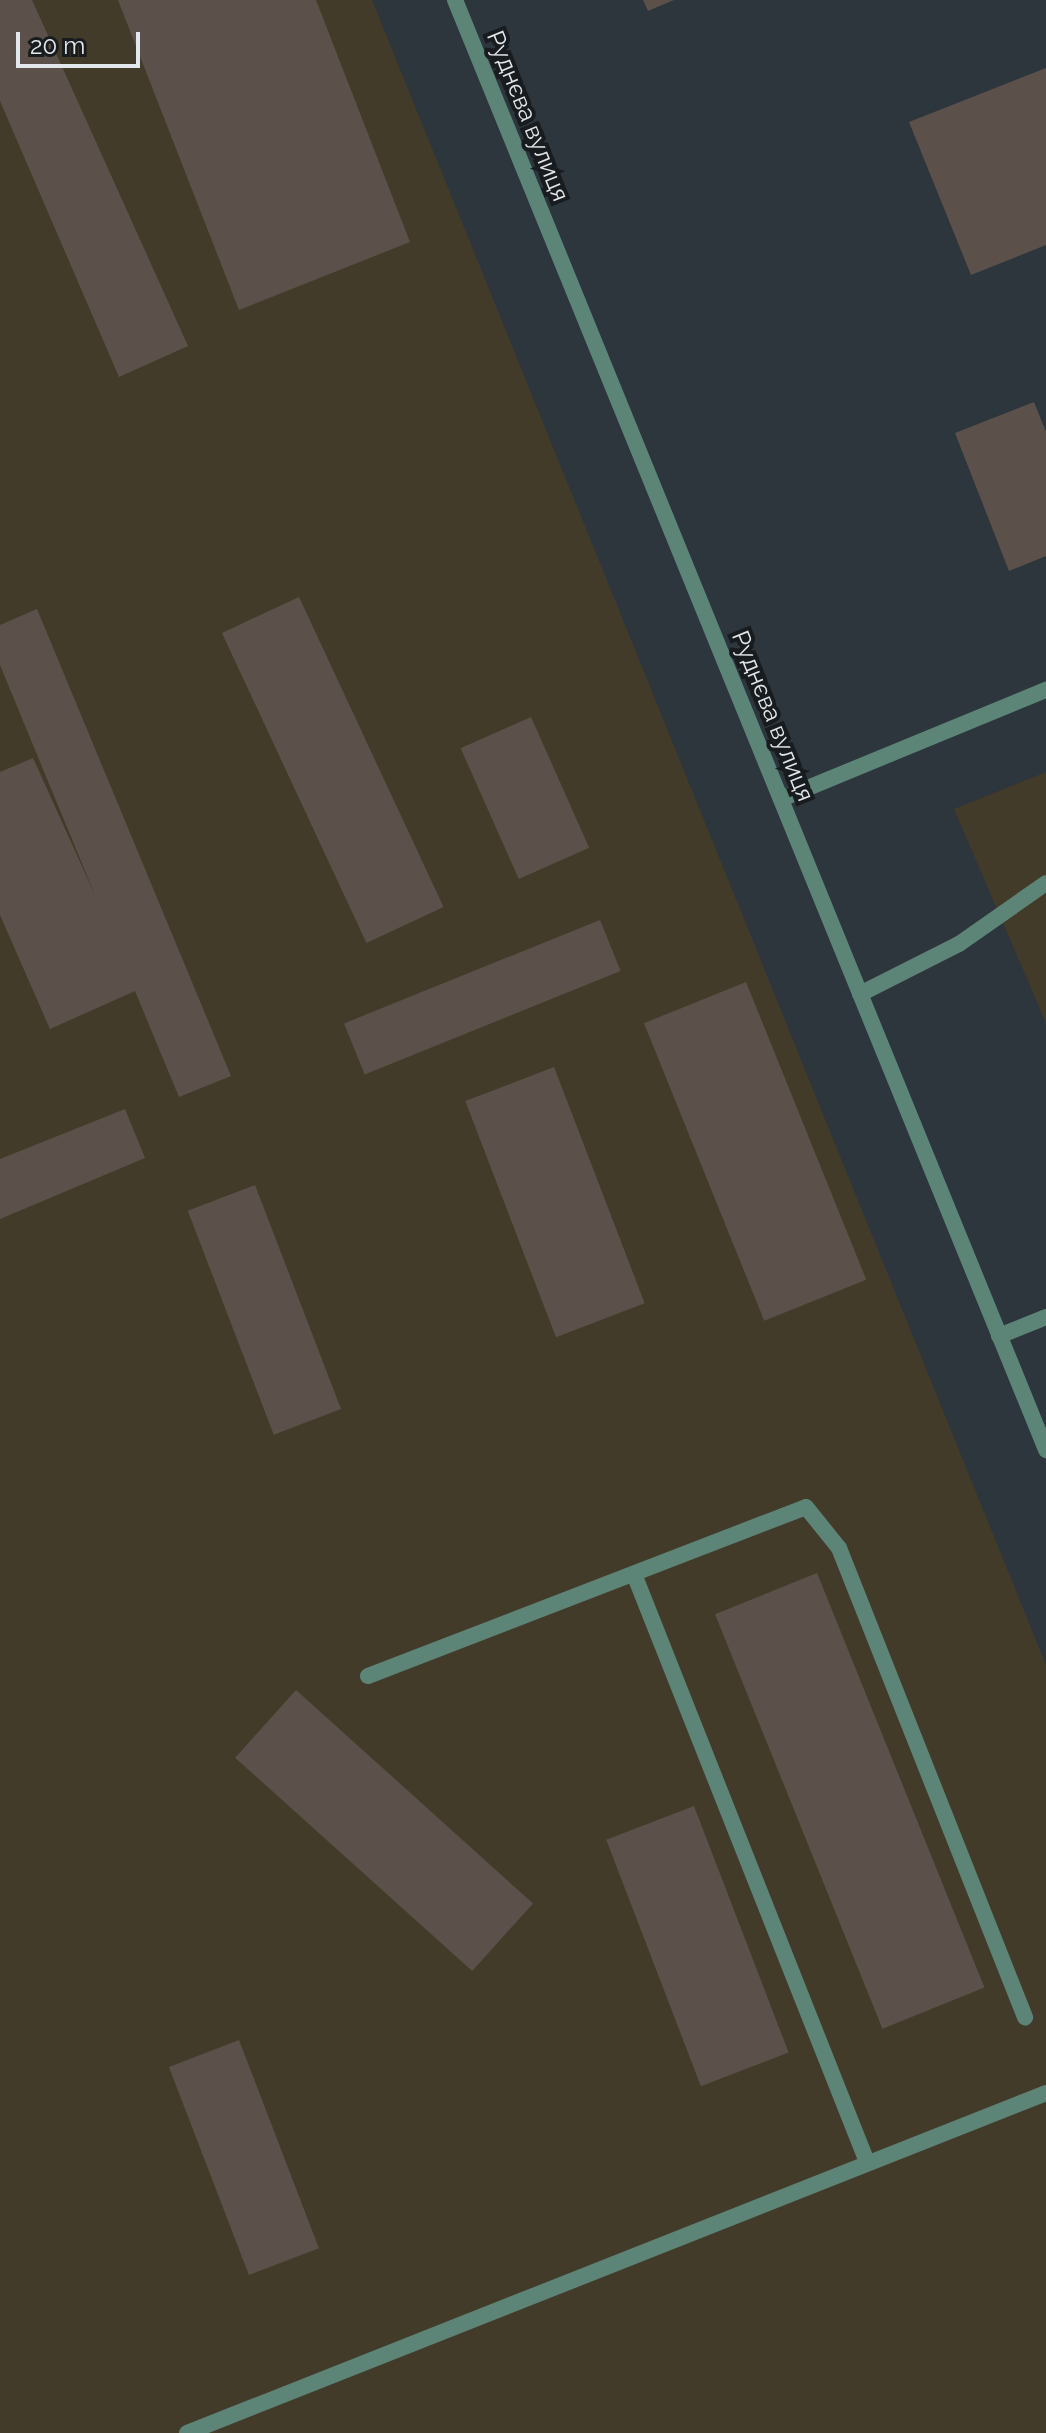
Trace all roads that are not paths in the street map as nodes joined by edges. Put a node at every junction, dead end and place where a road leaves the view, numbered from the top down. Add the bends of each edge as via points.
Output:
1 (455, 0) edge
2 (1046, 690) edge
3 (781, 799) junction
4 (1046, 883) edge
5 (860, 994) junction
6 (1046, 1317) edge
7 (999, 1336) junction
8 (1046, 1450) edge
9 (634, 1574) junction
10 (368, 1676) dead end
11 (1025, 2017) dead end
12 (1046, 2093) edge
13 (867, 2162) junction
14 (187, 2433) edge

1 - 3 street, Руднєва вулиця
2 - 3 street
3 - 5 street, Руднєва вулиця
4 - 5 street via 959,944
5 - 7 street, Руднєва вулиця
6 - 7 street
7 - 8 street, Руднєва вулиця
9 - 10 street
9 - 11 street via 806,1507 839,1548
9 - 13 street
12 - 13 street
13 - 14 street

